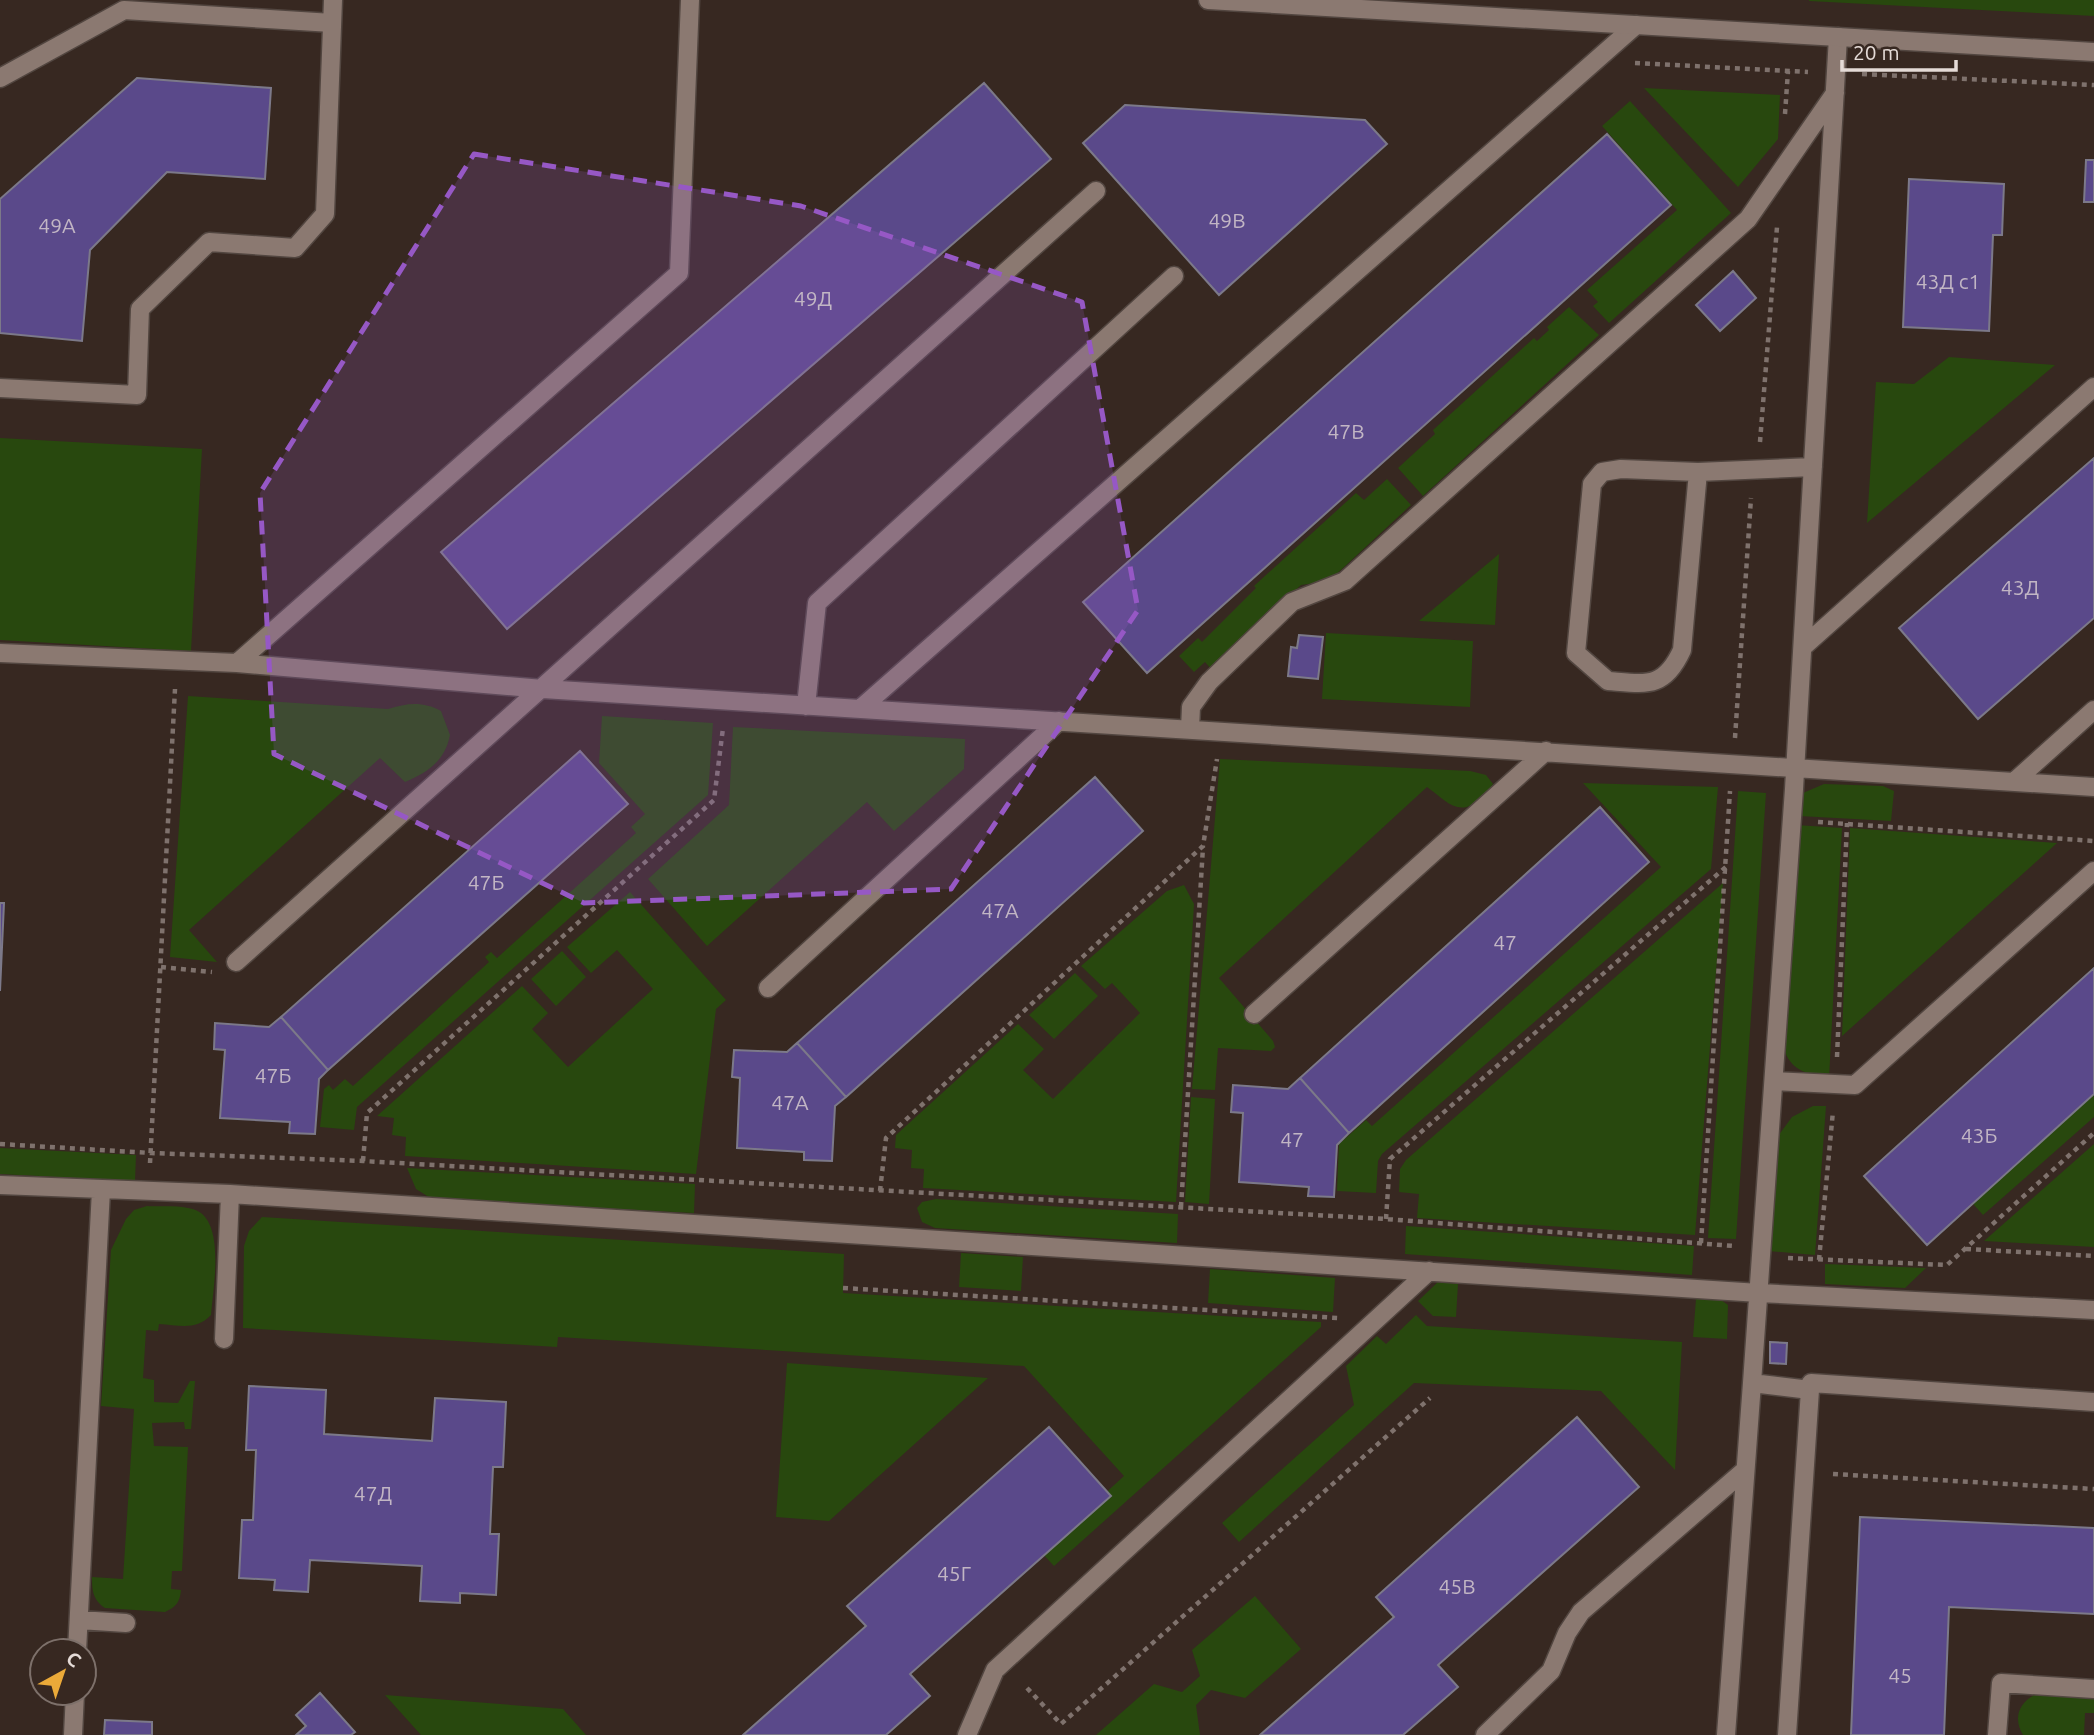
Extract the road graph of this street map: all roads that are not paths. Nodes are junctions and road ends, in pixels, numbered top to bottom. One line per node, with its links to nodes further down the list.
1 (333, 0): 4 (street)
2 (690, 0): 18 (street)
3 (1208, 0): 5 (street)
4 (332, 23): 8 (street); 13 (street)
5 (1636, 25): 6 (street); 21 (street)
6 (1838, 37): 7 (street); 9 (street)
7 (2094, 52)
8 (0, 78)
9 (1835, 93): 14 (street); 24 (street)
10 (1096, 191): 19 (street)
11 (1174, 276): 20 (street)
12 (2094, 387): 16 (street)
13 (0, 388)
14 (1813, 467): 15 (street); 16 (street)
15 (1698, 472): 15 (street)
16 (1803, 648): 26 (street)
17 (0, 653): 18 (street)
18 (237, 663): 19 (street)
19 (543, 689): 20 (street); 30 (street)
20 (806, 706): 21 (street)
21 (860, 709): 23 (street)
22 (2094, 710): 27 (street)
23 (1059, 721): 24 (street); 31 (street)
24 (1190, 729): 25 (street)
25 (1546, 751): 26 (street); 32 (street)
26 (1796, 767): 27 (street); 33 (street)
27 (2015, 781): 28 (street)
28 (2094, 787)
29 (2094, 871): 33 (street)
30 (236, 962)
31 (768, 988)
32 (1254, 1014)
33 (1774, 1081): 38 (street)
34 (0, 1185): 35 (street)
35 (101, 1190): 36 (street); 45 (street)
36 (230, 1194): 37 (street); 40 (street)
37 (1429, 1271): 38 (street); 51 (street)
38 (1759, 1293): 39 (street); 41 (street)
39 (2094, 1310)
40 (224, 1339)
41 (1752, 1384): 42 (street); 44 (street)
42 (1810, 1390): 43 (street); 54 (street)
43 (2094, 1402)
44 (1745, 1470): 52 (street); 53 (street)
45 (79, 1620): 46 (street); 47 (street)
46 (126, 1623)
47 (78, 1637)
48 (2094, 1689): 55 (street)
49 (74, 1707): 50 (street)
50 (73, 1735)
51 (967, 1735)
52 (1485, 1735)
53 (1726, 1735)
54 (1787, 1735)
55 (1997, 1735)

